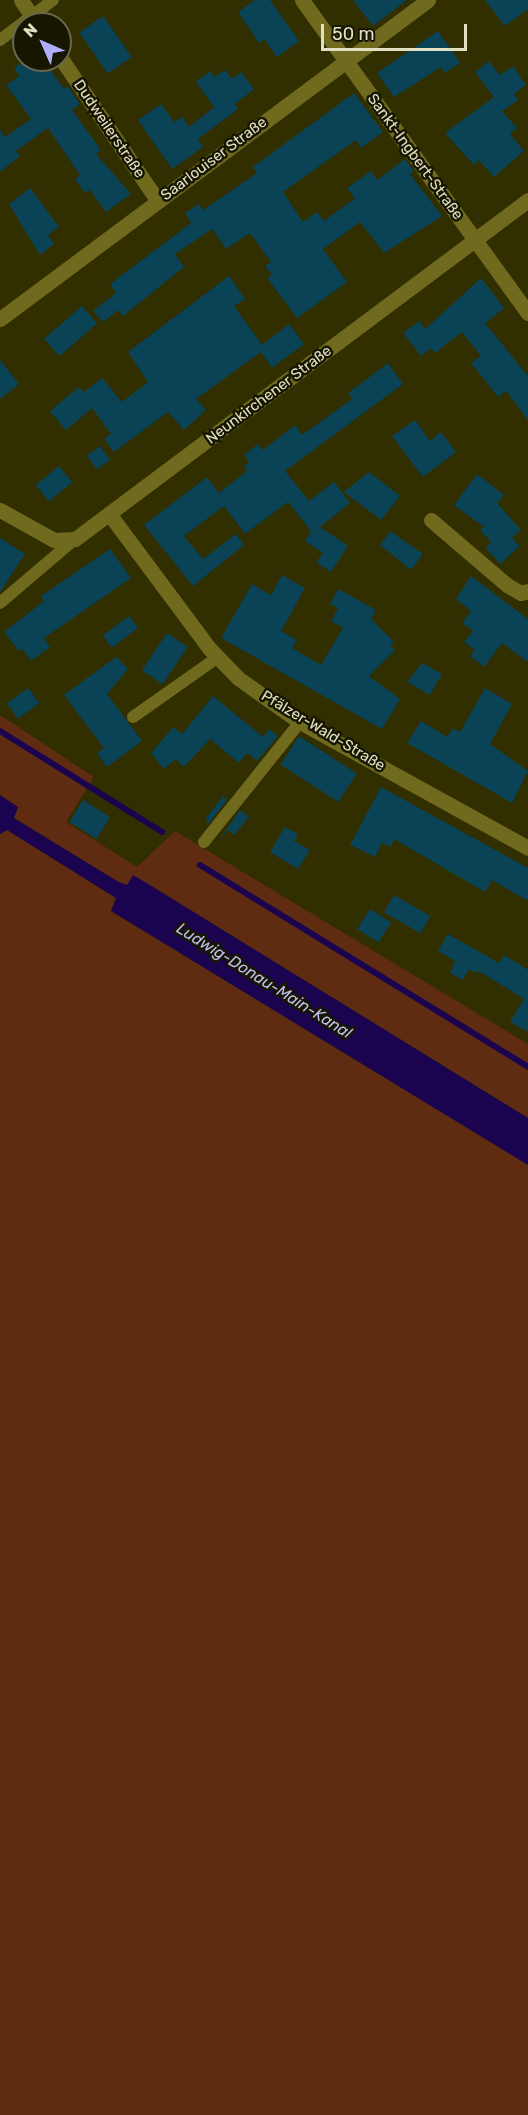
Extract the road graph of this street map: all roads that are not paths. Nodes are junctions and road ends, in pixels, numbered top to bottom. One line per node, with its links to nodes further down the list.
1 (53, 0): 4 (lane)
2 (302, 0): 5 (street, Sankt-Ingbert-Straße)
3 (428, 0): 5 (street, Saarlouiser Straße)
4 (42, 12)
5 (346, 60): 8 (street, Saarlouiser Straße); 9 (street, Sankt-Ingbert-Straße)
6 (70, 72): 8 (street, Dudweilerstraße)
7 (528, 200): 9 (street, Neunkirchener Straße)
8 (158, 201): 11 (street, Saarlouiser Straße)
9 (475, 240): 10 (street, Sankt-Ingbert-Straße); 13 (street, Neunkirchener Straße)
10 (528, 313)
11 (0, 319)
12 (0, 510): 15 (street)
13 (110, 514): 15 (street, Neunkirchener Straße); 18 (street, Pfälzer-Wald-Straße)
14 (431, 520): 16 (street)
15 (75, 539): 17 (lane)
16 (528, 591)
17 (0, 603)
18 (218, 657): 19 (lane); 20 (street, Pfälzer-Wald-Straße)
19 (133, 717)
20 (300, 722): 21 (lane); 22 (street, Pfälzer-Wald-Straße)
21 (204, 843)
22 (528, 848)

